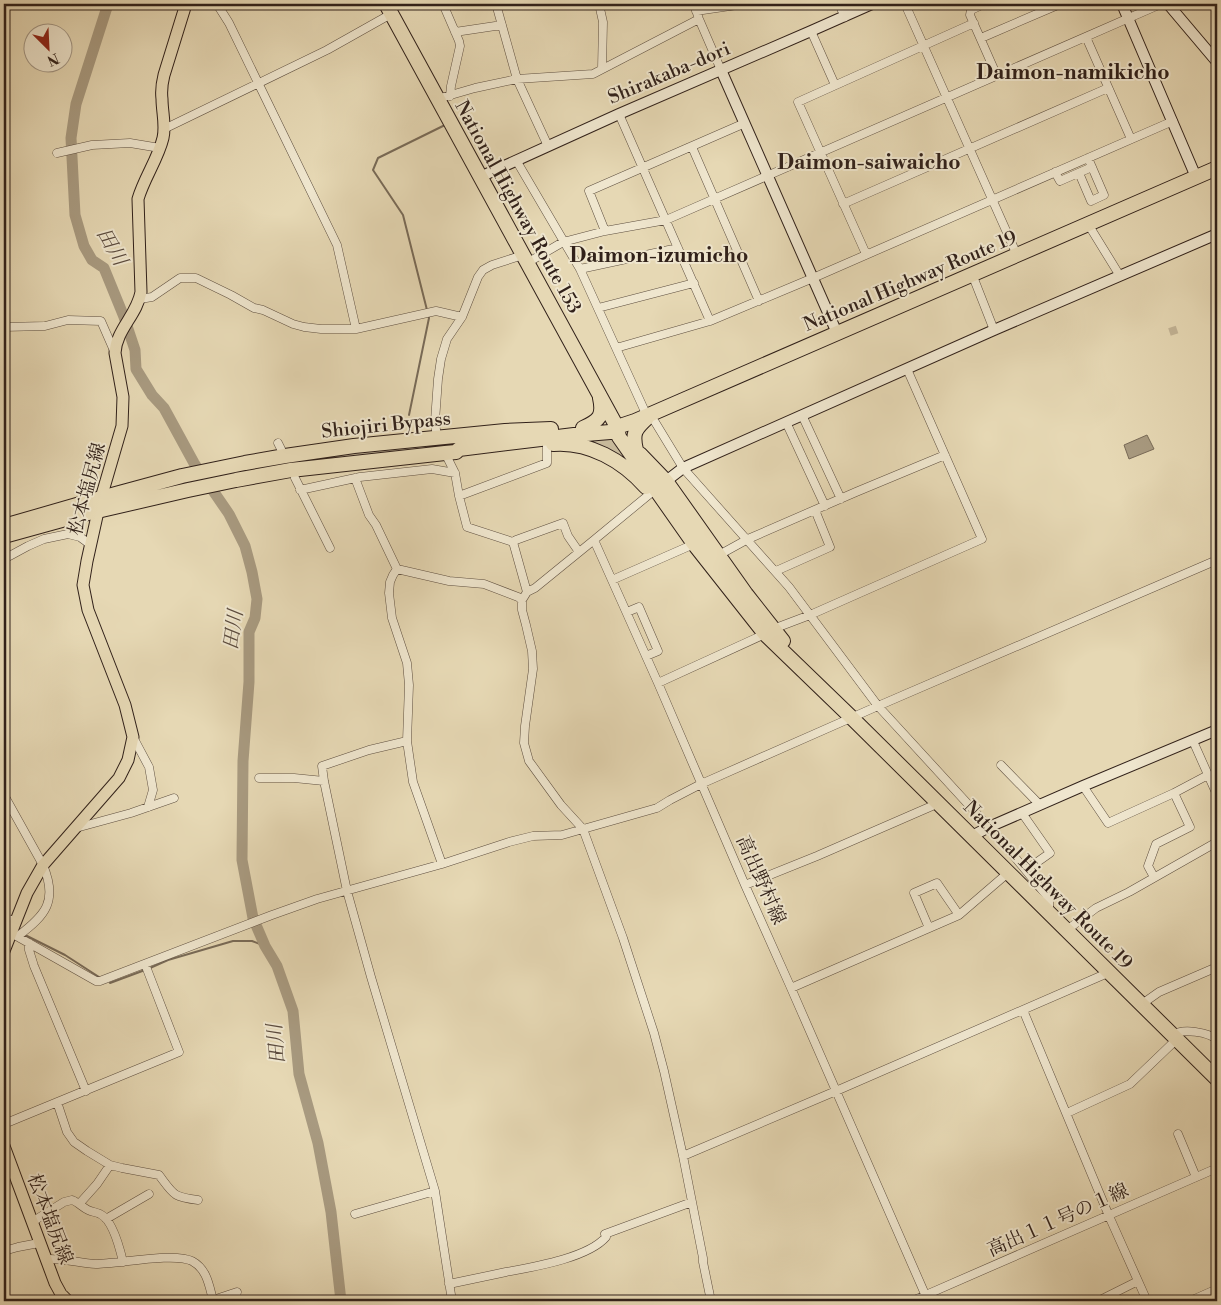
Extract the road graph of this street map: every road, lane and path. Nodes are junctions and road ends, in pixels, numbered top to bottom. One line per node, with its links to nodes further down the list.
1 (186, 4): 40 (main road, 松本塩尻線)
2 (217, 4): 32 (street)
3 (443, 4): 22 (street)
4 (496, 4): 21 (street)
5 (599, 4): 28 (street)
6 (740, 4): 7 (street); 17 (street)
7 (744, 4)
8 (839, 4): 18 (street)
9 (872, 4): 18 (street, Shirakaba-dori)
10 (905, 4): 26 (street)
11 (984, 4): 20 (street)
12 (1060, 4): 25 (street)
13 (1122, 4): 19 (street)
14 (1161, 4): 19 (street)
15 (1168, 4): 27 (street)
16 (388, 9): 32 (street); 35 (highway, National Highway Route 153)
17 (696, 11): 28 (street); 29 (street)
18 (845, 16): 23 (street, Shirakaba-dori)
19 (1128, 18): 24 (street); 38 (street)
20 (974, 23): 25 (street); 26 (street)
21 (502, 25): 22 (street); 31 (street)
22 (455, 32): 35 (street)
23 (811, 32): 29 (street, Shirakaba-dori); 33 (street)
24 (1086, 37): 30 (street); 34 (street)
25 (981, 38): 30 (street)
26 (924, 46): 33 (street); 36 (street)
27 (1217, 62)
28 (602, 69): 31 (street)
29 (721, 70): 37 (street, Shirakaba-dori); 39 (street)
30 (997, 76): 36 (street)
31 (517, 79): 35 (street); 42 (street)
32 (259, 84): 40 (street); 81 (street)
33 (834, 85): 47 (street)
34 (1108, 88): 41 (street); 45 (street)
35 (444, 97): 56 (highway, National Highway Route 153)
36 (947, 98): 45 (street); 47 (street)
37 (619, 114): 42 (street, Shirakaba-dori); 51 (street)
38 (1173, 121): 41 (street); 57 (street)
39 (745, 123): 43 (street); 55 (street)
40 (164, 129): 44 (main road, 松本塩尻線)
41 (1131, 139): 48 (street)
42 (548, 146): 49 (street, Shirakaba-dori)
43 (692, 147): 51 (street); 58 (street)
44 (160, 148): 46 (street); 75 (main road, 松本塩尻線)
45 (970, 149): 59 (street); 60 (street)
46 (59, 152)
47 (820, 153): 55 (street); 60 (street)
48 (1088, 158): 50 (street); 53 (street)
49 (516, 160): 56 (street, Shirakaba-dori); 65 (street)
50 (1092, 167): 54 (street); 54 (street)
51 (643, 168): 61 (street); 63 (street)
52 (1217, 168): 57 (highway, National Highway Route 19)
53 (1056, 172): 54 (street); 59 (street)
54 (1078, 172)
55 (767, 176): 58 (street); 73 (street)
56 (480, 177): 69 (highway, National Highway Route 153)
57 (1196, 177): 62 (highway, National Highway Route 19)
58 (714, 198): 61 (street); 76 (street)
59 (992, 199): 67 (street); 68 (street)
60 (844, 204): 67 (street)
61 (666, 220): 63 (street); 66 (street)
62 (1088, 224): 68 (highway, National Highway Route 19); 72 (street)
63 (605, 231): 65 (street)
64 (1217, 234): 72 (street)
65 (564, 242): 69 (street); 70 (street)
66 (678, 248): 70 (street); 74 (street)
67 (866, 254): 73 (street)
68 (1017, 255): 71 (highway, National Highway Route 19)
69 (525, 259): 78 (street); 87 (highway, National Highway Route 153)
70 (580, 269): 77 (street)
71 (972, 274): 82 (street); 83 (highway, National Highway Route 19)
72 (1120, 276): 82 (street)
73 (813, 278): 76 (street); 83 (street)
74 (694, 283): 77 (street); 79 (street)
75 (140, 299): 81 (street); 85 (main road, 松本塩尻線)
76 (759, 301): 79 (street)
77 (598, 308): 84 (street)
78 (462, 317): 81 (street); 93 (street)
79 (710, 321): 84 (street)
80 (4, 327): 85 (street)
81 (356, 329)
82 (994, 330): 86 (street)
83 (837, 333): 89 (highway, National Highway Route 19)
84 (616, 348): 89 (street)
85 (115, 353): 106 (main road, 松本塩尻線)
86 (907, 369): 88 (street); 97 (street)
87 (599, 395): 91 (highway, National Highway Route 153); 92 (highway)
88 (802, 416): 90 (street); 105 (street)
89 (651, 417): 91 (highway, National Highway Route 19); 95 (highway); 98 (street)
90 (786, 422): 98 (street); 107 (street)
91 (617, 427): 92 (highway, Shiojiri Bypass); 95 (highway, National Highway Route 19); 96 (highway, Shiojiri Bypass); 102 (highway, National Highway Route 19)
92 (583, 428): 93 (highway, Shiojiri Bypass)
93 (437, 439): 106 (highway, Shiojiri Bypass)
94 (546, 444): 96 (highway); 102 (highway); 104 (street)
95 (636, 450): 102 (highway, National Highway Route 19)
96 (450, 452): 99 (street); 106 (highway, Shiojiri Bypass)
97 (945, 455): 105 (street); 127 (street)
98 (683, 468): 102 (street); 111 (street)
99 (456, 473): 101 (street); 104 (street)
100 (295, 478): 103 (street)
101 (355, 478): 103 (street); 121 (street)
102 (658, 488): 112 (street); 113 (highway, National Highway Route 19); 113 (highway)
103 (300, 490): 116 (street)
104 (459, 496): 114 (street)
105 (841, 499): 107 (street)
106 (100, 504): 109 (highway, Shiojiri Bypass); 110 (highway, Shiojiri Bypass); 115 (main road, 松本塩尻線)
107 (825, 506): 108 (street)
108 (815, 510): 111 (street); 122 (street)
109 (4, 526)
110 (4, 536)
111 (748, 539): 118 (street); 122 (street)
112 (594, 540): 117 (street); 123 (street, 高出野村線)
113 (700, 540): 118 (highway, National Highway Route 19); 123 (street)
114 (513, 542): 117 (street); 124 (street)
115 (91, 544): 119 (street); 134 (main road, 松本塩尻線)
116 (330, 548)
117 (579, 552): 124 (street)
118 (713, 558): 128 (highway, National Highway Route 19)
119 (4, 559)
120 (1217, 560): 131 (street)
121 (397, 569): 125 (street); 136 (street)
122 (776, 572): 127 (street)
123 (612, 580): 126 (street, 高出野村線)
124 (527, 592): 125 (street)
125 (522, 600): 153 (street)
126 (626, 612): 129 (street, 高出野村線); 129 (street)
127 (810, 614): 128 (street); 131 (street)
128 (769, 632): 130 (street); 132 (highway, National Highway Route 19)
129 (646, 656): 130 (street, 高出野村線)
130 (658, 683): 141 (street, 高出野村線)
131 (878, 706): 132 (street); 152 (street)
132 (852, 718): 141 (street); 147 (highway, National Highway Route 19)
133 (1217, 730): 135 (street)
134 (133, 737): 149 (street); 151 (main road, 松本塩尻線)
135 (1193, 740): 138 (street); 142 (street)
136 (407, 741): 140 (street); 156 (street)
137 (1001, 765): 148 (street)
138 (1208, 775): 143 (street); 145 (street)
139 (259, 778): 140 (street)
140 (324, 781): 162 (street)
141 (701, 784): 153 (street); 161 (street, 高出野村線)
142 (1083, 786): 143 (street); 148 (street)
143 (1174, 793): 160 (street)
144 (4, 795): 157 (street)
145 (1217, 796)
146 (174, 798): 149 (street)
147 (937, 801): 154 (highway, National Highway Route 19); 161 (street)
148 (1040, 805): 150 (street)
149 (148, 807): 151 (street)
150 (1022, 813): 152 (street); 158 (street)
151 (76, 828): 157 (main road, 松本塩尻線)
152 (990, 828): 154 (street); 158 (street)
153 (583, 829): 156 (street); 187 (street)
154 (972, 836): 159 (highway, National Highway Route 19)
155 (1216, 845): 160 (street)
156 (442, 864): 162 (street)
157 (44, 865): 167 (main road, 松本塩尻線); 167 (street)
158 (1026, 870): 163 (street)
159 (1009, 872): 163 (highway, National Highway Route 19); 164 (street)
160 (1154, 877): 168 (street)
161 (745, 885): 174 (street, 高出野村線)
162 (347, 891): 171 (street); 191 (street)
163 (1047, 910): 168 (highway, National Highway Route 19)
164 (959, 915): 166 (street); 166 (street)
165 (4, 916): 167 (street)
166 (930, 928): 174 (street)
167 (15, 930): 169 (street); 170 (main road, 松本塩尻線)
168 (1067, 930): 173 (highway, National Highway Route 19)
169 (29, 943): 171 (street); 180 (street)
170 (4, 951)
171 (146, 967): 180 (street)
172 (1217, 967): 175 (street)
173 (1110, 972): 175 (highway, National Highway Route 19); 176 (street)
174 (791, 988): 181 (street, 高出野村線)
175 (1142, 1004): 177 (highway, National Highway Route 19)
176 (1022, 1010): 181 (street); 183 (street)
177 (1175, 1037): 178 (street); 179 (highway, National Highway Route 19); 183 (street)
178 (1217, 1040)
179 (1217, 1079)
180 (86, 1091): 182 (street)
181 (836, 1091): 187 (street); 208 (street, 高出野村線)
182 (57, 1102): 184 (street); 188 (street)
183 (1066, 1113): 197 (street)
184 (4, 1124)
185 (1178, 1134): 190 (street)
186 (4, 1146): 199 (main road, 松本塩尻線)
187 (683, 1156): 194 (street)
188 (110, 1164): 193 (street); 195 (street)
189 (1217, 1168): 190 (street, 高出１１号の１線)
190 (1196, 1177): 197 (street, 高出１１号の１線)
191 (435, 1192): 196 (street); 205 (street)
192 (149, 1194): 198 (street)
193 (198, 1200)
194 (692, 1202): 205 (street); 212 (street)
195 (80, 1203): 198 (street); 199 (street)
196 (355, 1214)
197 (1109, 1216): 204 (street); 208 (street, 高出１１号の１線)
198 (106, 1219): 203 (street)
199 (32, 1222): 200 (main road, 松本塩尻線)
200 (40, 1243): 201 (street); 202 (main road, 松本塩尻線)
201 (4, 1251)
202 (46, 1259): 203 (street); 209 (main road, 松本塩尻線)
203 (123, 1262): 210 (street)
204 (1138, 1282): 214 (street); 215 (street)
205 (449, 1284): 211 (street)
206 (1217, 1289): 216 (street)
207 (237, 1292): 210 (street)
208 (927, 1298): 213 (street, 高出１１号の１線)
209 (66, 1301)
210 (212, 1301)
211 (452, 1301)
212 (711, 1301)
213 (912, 1301)
214 (1098, 1301)
215 (1147, 1301)
216 (1190, 1301)

